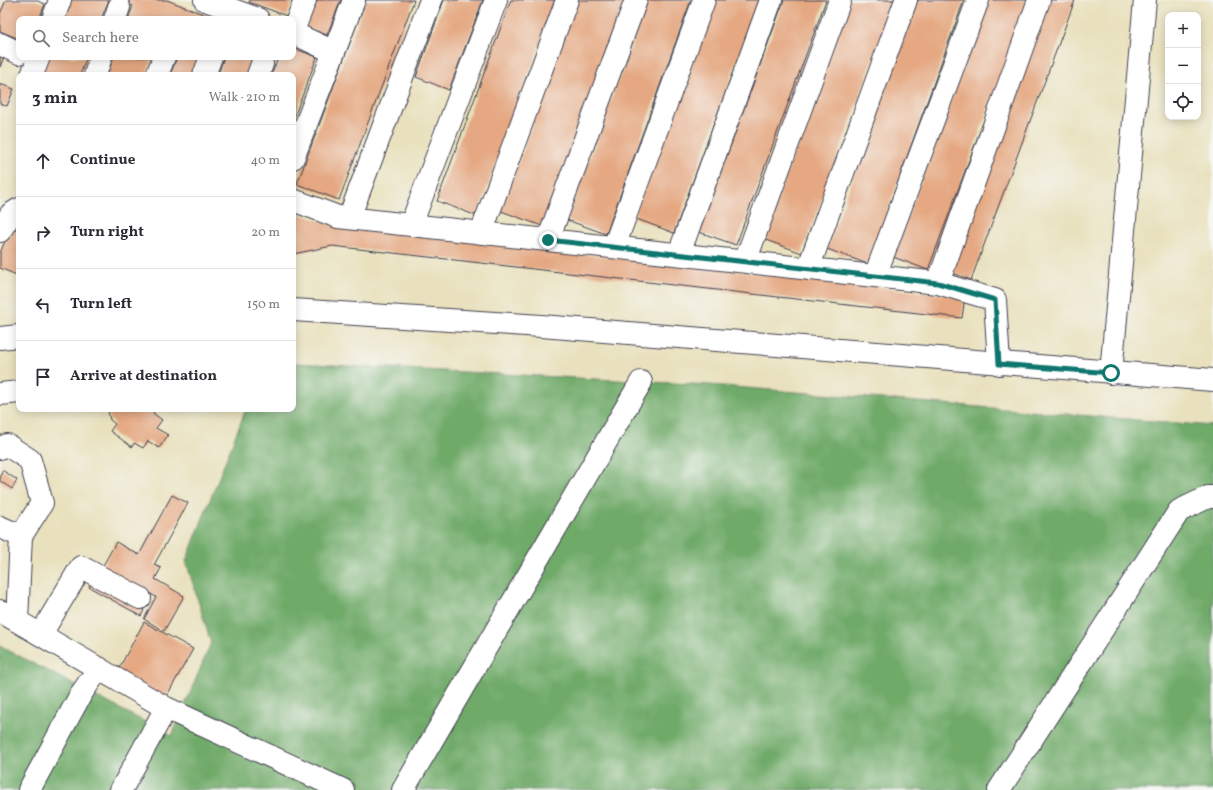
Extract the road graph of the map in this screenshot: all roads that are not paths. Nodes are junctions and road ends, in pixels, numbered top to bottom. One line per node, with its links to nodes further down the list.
1 (205, 0): 15 (main road)
2 (305, 0): 17 (main road)
3 (354, 0): 20 (main road)
4 (431, 0): 31 (main road)
5 (496, 0): 32 (main road)
6 (567, 0): 34 (main road)
7 (636, 0): 35 (main road)
8 (704, 0): 36 (main road)
9 (771, 0): 37 (main road)
10 (840, 0): 38 (main road)
11 (906, 0): 39 (main road)
12 (978, 0): 40 (main road)
13 (1039, 0): 41 (main road)
14 (1145, 0): 46 (main road)
15 (237, 5): 16 (main road)
16 (254, 16)
17 (296, 24)
18 (296, 33): 20 (main road)
19 (0, 44): 21 (main road)
20 (334, 52): 28 (main road)
21 (16, 53)
22 (100, 60): 25 (main road)
23 (163, 60): 26 (main road)
24 (210, 60): 27 (main road)
25 (96, 72)
26 (158, 72)
27 (205, 72)
28 (296, 150)
29 (296, 201): 31 (main road)
30 (16, 211): 33 (main road)
31 (349, 218): 32 (main road)
32 (411, 225): 34 (main road)
33 (0, 231)
34 (481, 233): 35 (main road)
35 (548, 240): 36 (main road)
36 (614, 247): 37 (main road)
37 (679, 254): 38 (main road)
38 (745, 262): 39 (main road)
39 (808, 268): 40 (main road)
40 (875, 276): 41 (main road)
41 (938, 283): 45 (main road)
42 (296, 310): 45 (main road)
43 (16, 336): 44 (main road)
44 (0, 338)
45 (999, 364): 46 (main road)
46 (1111, 373): 47 (main road)
47 (1213, 380)
48 (641, 382): 63 (main road)
49 (16, 392): 50 (main road)
50 (0, 394)
51 (0, 448): 54 (main road)
52 (1213, 497): 64 (main road)
53 (0, 528): 54 (main road)
54 (21, 536): 56 (main road)
55 (140, 598): 57 (main road)
56 (8, 615): 57 (main road)
57 (41, 634): 58 (main road)
58 (99, 668): 59 (main road); 60 (main road)
59 (166, 708): 61 (main road); 62 (main road)
60 (29, 790)
61 (121, 790)
62 (343, 790)
63 (403, 790)
64 (999, 790)

